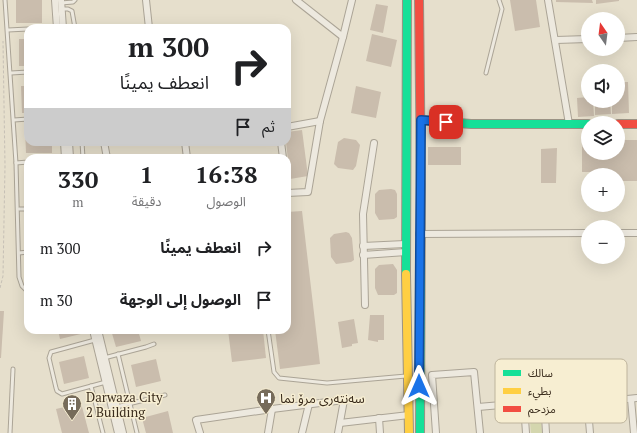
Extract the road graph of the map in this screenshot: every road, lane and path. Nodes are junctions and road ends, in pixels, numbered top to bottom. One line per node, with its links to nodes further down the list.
1 (5, 0): 16 (lane)
2 (75, 0): 10 (lane)
3 (146, 0): 14 (street)
4 (296, 0): 17 (street)
5 (352, 0): 17 (street)
6 (407, 0): 46 (main road)
7 (419, 0): 28 (main road)
8 (499, 0): 25 (lane)
9 (548, 0): 22 (street)
10 (60, 3): 11 (street); 12 (street); 13 (lane)
11 (57, 24)
12 (63, 24)
13 (74, 24)
14 (149, 24)
15 (24, 29): 16 (lane)
16 (8, 30): 24 (lane)
17 (344, 37): 29 (street)
18 (637, 37): 19 (street)
19 (625, 38)
20 (3, 39): 50 (path)
21 (581, 39): 22 (street)
22 (556, 40): 30 (street)
23 (24, 72): 24 (lane)
24 (11, 73): 27 (lane)
25 (486, 73)
26 (24, 119): 27 (lane)
27 (14, 120): 37 (lane)
28 (421, 120): 30 (main road); 44 (main road)
29 (320, 121): 34 (street); 38 (street)
30 (569, 124): 31 (main road)
31 (581, 124)
32 (625, 124): 33 (main road)
33 (637, 124)
34 (291, 126)
35 (374, 142): 45 (street)
36 (24, 162): 37 (lane)
37 (16, 163): 39 (lane)
38 (291, 193)
39 (19, 209): 40 (lane); 48 (lane)
40 (24, 209)
41 (581, 233): 44 (street)
42 (625, 233): 43 (street)
43 (637, 233)
44 (419, 234): 64 (main road)
45 (363, 246): 46 (street); 49 (street)
46 (405, 248): 49 (street); 61 (main road)
47 (24, 252): 48 (lane)
48 (19, 253): 51 (lane)
49 (363, 255): 52 (street)
50 (0, 288)
51 (24, 288)
52 (365, 305)
53 (94, 334): 56 (street)
54 (99, 334): 59 (street)
55 (269, 334): 61 (lane)
56 (95, 340): 59 (street); 63 (lane)
57 (154, 344): 58 (lane)
58 (118, 354): 59 (lane); 67 (lane)
59 (102, 358): 62 (street); 72 (street)
60 (13, 369): 81 (lane)
61 (408, 380): 64 (main road); 68 (main road)
62 (106, 382): 63 (lane); 72 (street)
63 (91, 386): 82 (lane)
64 (419, 386): 69 (main road)
65 (165, 395): 67 (lane)
66 (634, 398): 97 (street)
67 (130, 403): 72 (lane); 84 (lane)
68 (408, 403): 69 (main road); 75 (main road)
69 (419, 403): 91 (main road)
70 (308, 404): 74 (street); 77 (street); 87 (street)
71 (495, 406): 73 (street)
72 (114, 407): 83 (street)
73 (478, 407): 92 (street); 93 (street)
74 (272, 409): 85 (street); 86 (street)
75 (409, 415): 76 (street); 90 (main road)
76 (379, 418): 77 (street); 89 (street)
77 (340, 423): 88 (street)
78 (525, 423): 94 (street)
79 (545, 423): 95 (street)
80 (589, 423): 96 (street)
81 (10, 433)
82 (103, 433)
83 (119, 433)
84 (137, 433)
85 (200, 433)
86 (268, 433)
87 (302, 433)
88 (338, 433)
89 (380, 433)
90 (409, 433)
91 (420, 433)
92 (436, 433)
93 (480, 433)
94 (526, 433)
95 (546, 433)
96 (590, 433)
97 (634, 433)

